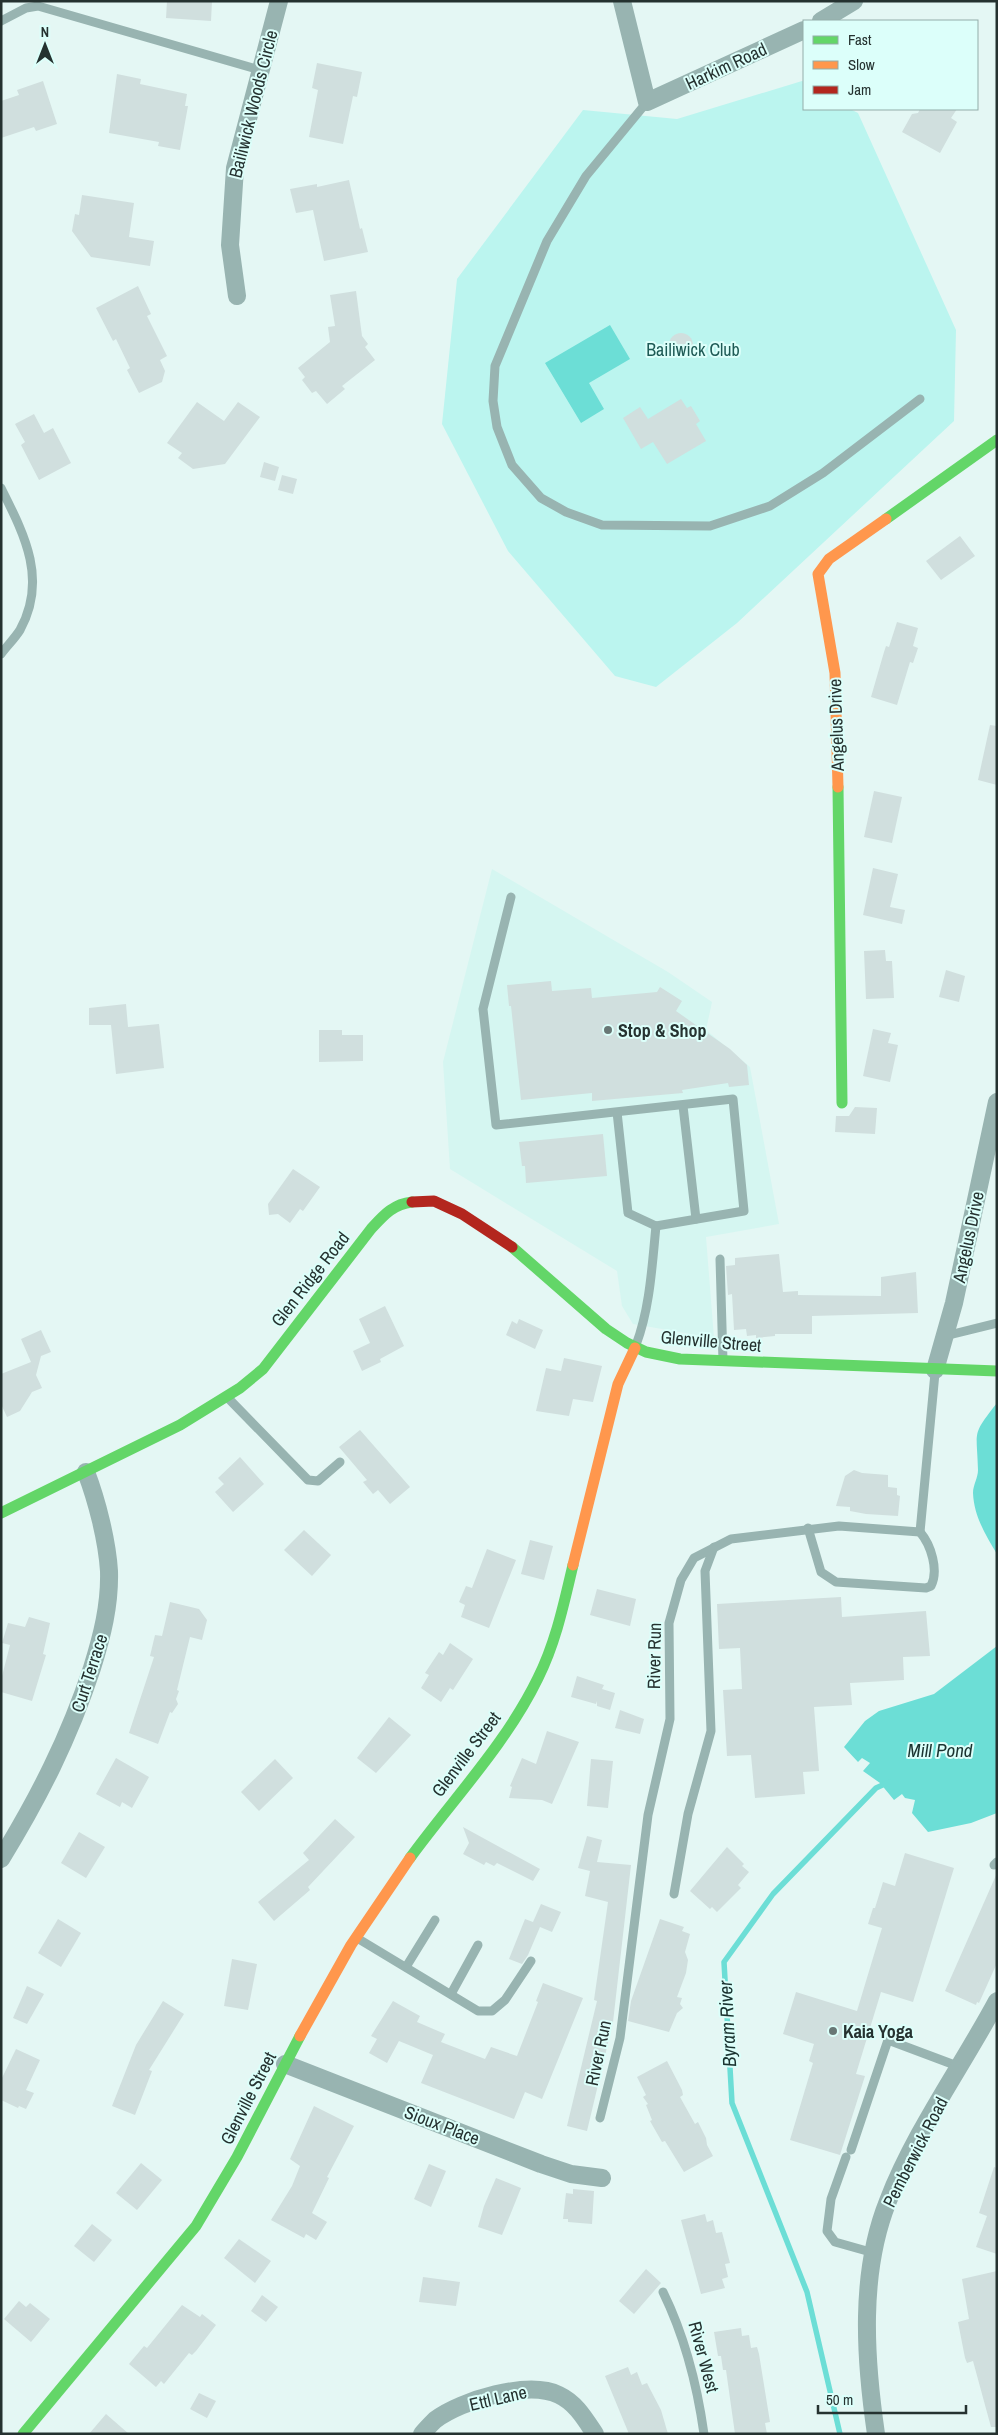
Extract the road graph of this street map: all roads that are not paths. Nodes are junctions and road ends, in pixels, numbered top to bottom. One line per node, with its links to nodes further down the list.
1 (279, 1): 7 (street, Bailiwick Woods Circle)
2 (622, 1): 8 (street)
3 (854, 1): 4 (street)
4 (823, 20)
5 (1, 21): 7 (lane)
6 (803, 30): 8 (street, Harkim Road)
7 (260, 70): 9 (street, Bailiwick Woods Circle)
8 (647, 102): 10 (lane)
9 (237, 296)
10 (920, 399)
11 (997, 440): 16 (main road, Angelus Drive)
12 (1, 488): 13 (lane)
13 (1, 654)
14 (511, 897): 18 (lane)
15 (997, 1102): 23 (street, Angelus Drive)
16 (842, 1103)
17 (683, 1106): 18 (lane); 19 (lane); 19 (lane)
18 (617, 1112): 20 (lane)
19 (696, 1219): 20 (lane)
20 (656, 1226): 24 (lane)
21 (720, 1259): 25 (lane)
22 (997, 1323): 23 (lane)
23 (945, 1336): 26 (street, Angelus Drive)
24 (635, 1348): 25 (main road, Glenville Street); 28 (main road, Glen Ridge Road); 38 (main road, Glenville Street)
25 (723, 1361): 26 (main road, Glenville Street)
26 (935, 1370): 27 (main road, Glenville Street); 33 (lane)
27 (997, 1371)
28 (226, 1397): 29 (lane); 30 (main road, Glen Ridge Road)
29 (340, 1462)
30 (86, 1472): 31 (main road, Glen Ridge Road); 35 (street, Curt Terrace)
31 (1, 1513)
32 (808, 1528): 33 (lane, River Run); 33 (lane); 34 (lane, River Run)
33 (920, 1532)
34 (714, 1547): 36 (lane); 46 (lane, River Run)
35 (1, 1859)
36 (674, 1894)
37 (435, 1920): 41 (lane)
38 (356, 1938): 41 (lane); 44 (main road, Glenville Street)
39 (478, 1945): 42 (lane)
40 (531, 1961): 42 (lane)
41 (406, 1967): 42 (lane)
42 (451, 1994)
43 (997, 2002): 45 (street, Pemberwick Road)
44 (285, 2064): 47 (street, Sioux Place); 50 (main road, Glenville Street)
45 (960, 2067): 48 (street, Pemberwick Road); 48 (lane)
46 (600, 2118)
47 (602, 2178)
48 (874, 2253): 54 (street, Pemberwick Road)
49 (664, 2292): 53 (lane, River West)
50 (23, 2434)
51 (422, 2434): 52 (street, Ettl Lane)
52 (595, 2434)
53 (704, 2434)
54 (876, 2434)

